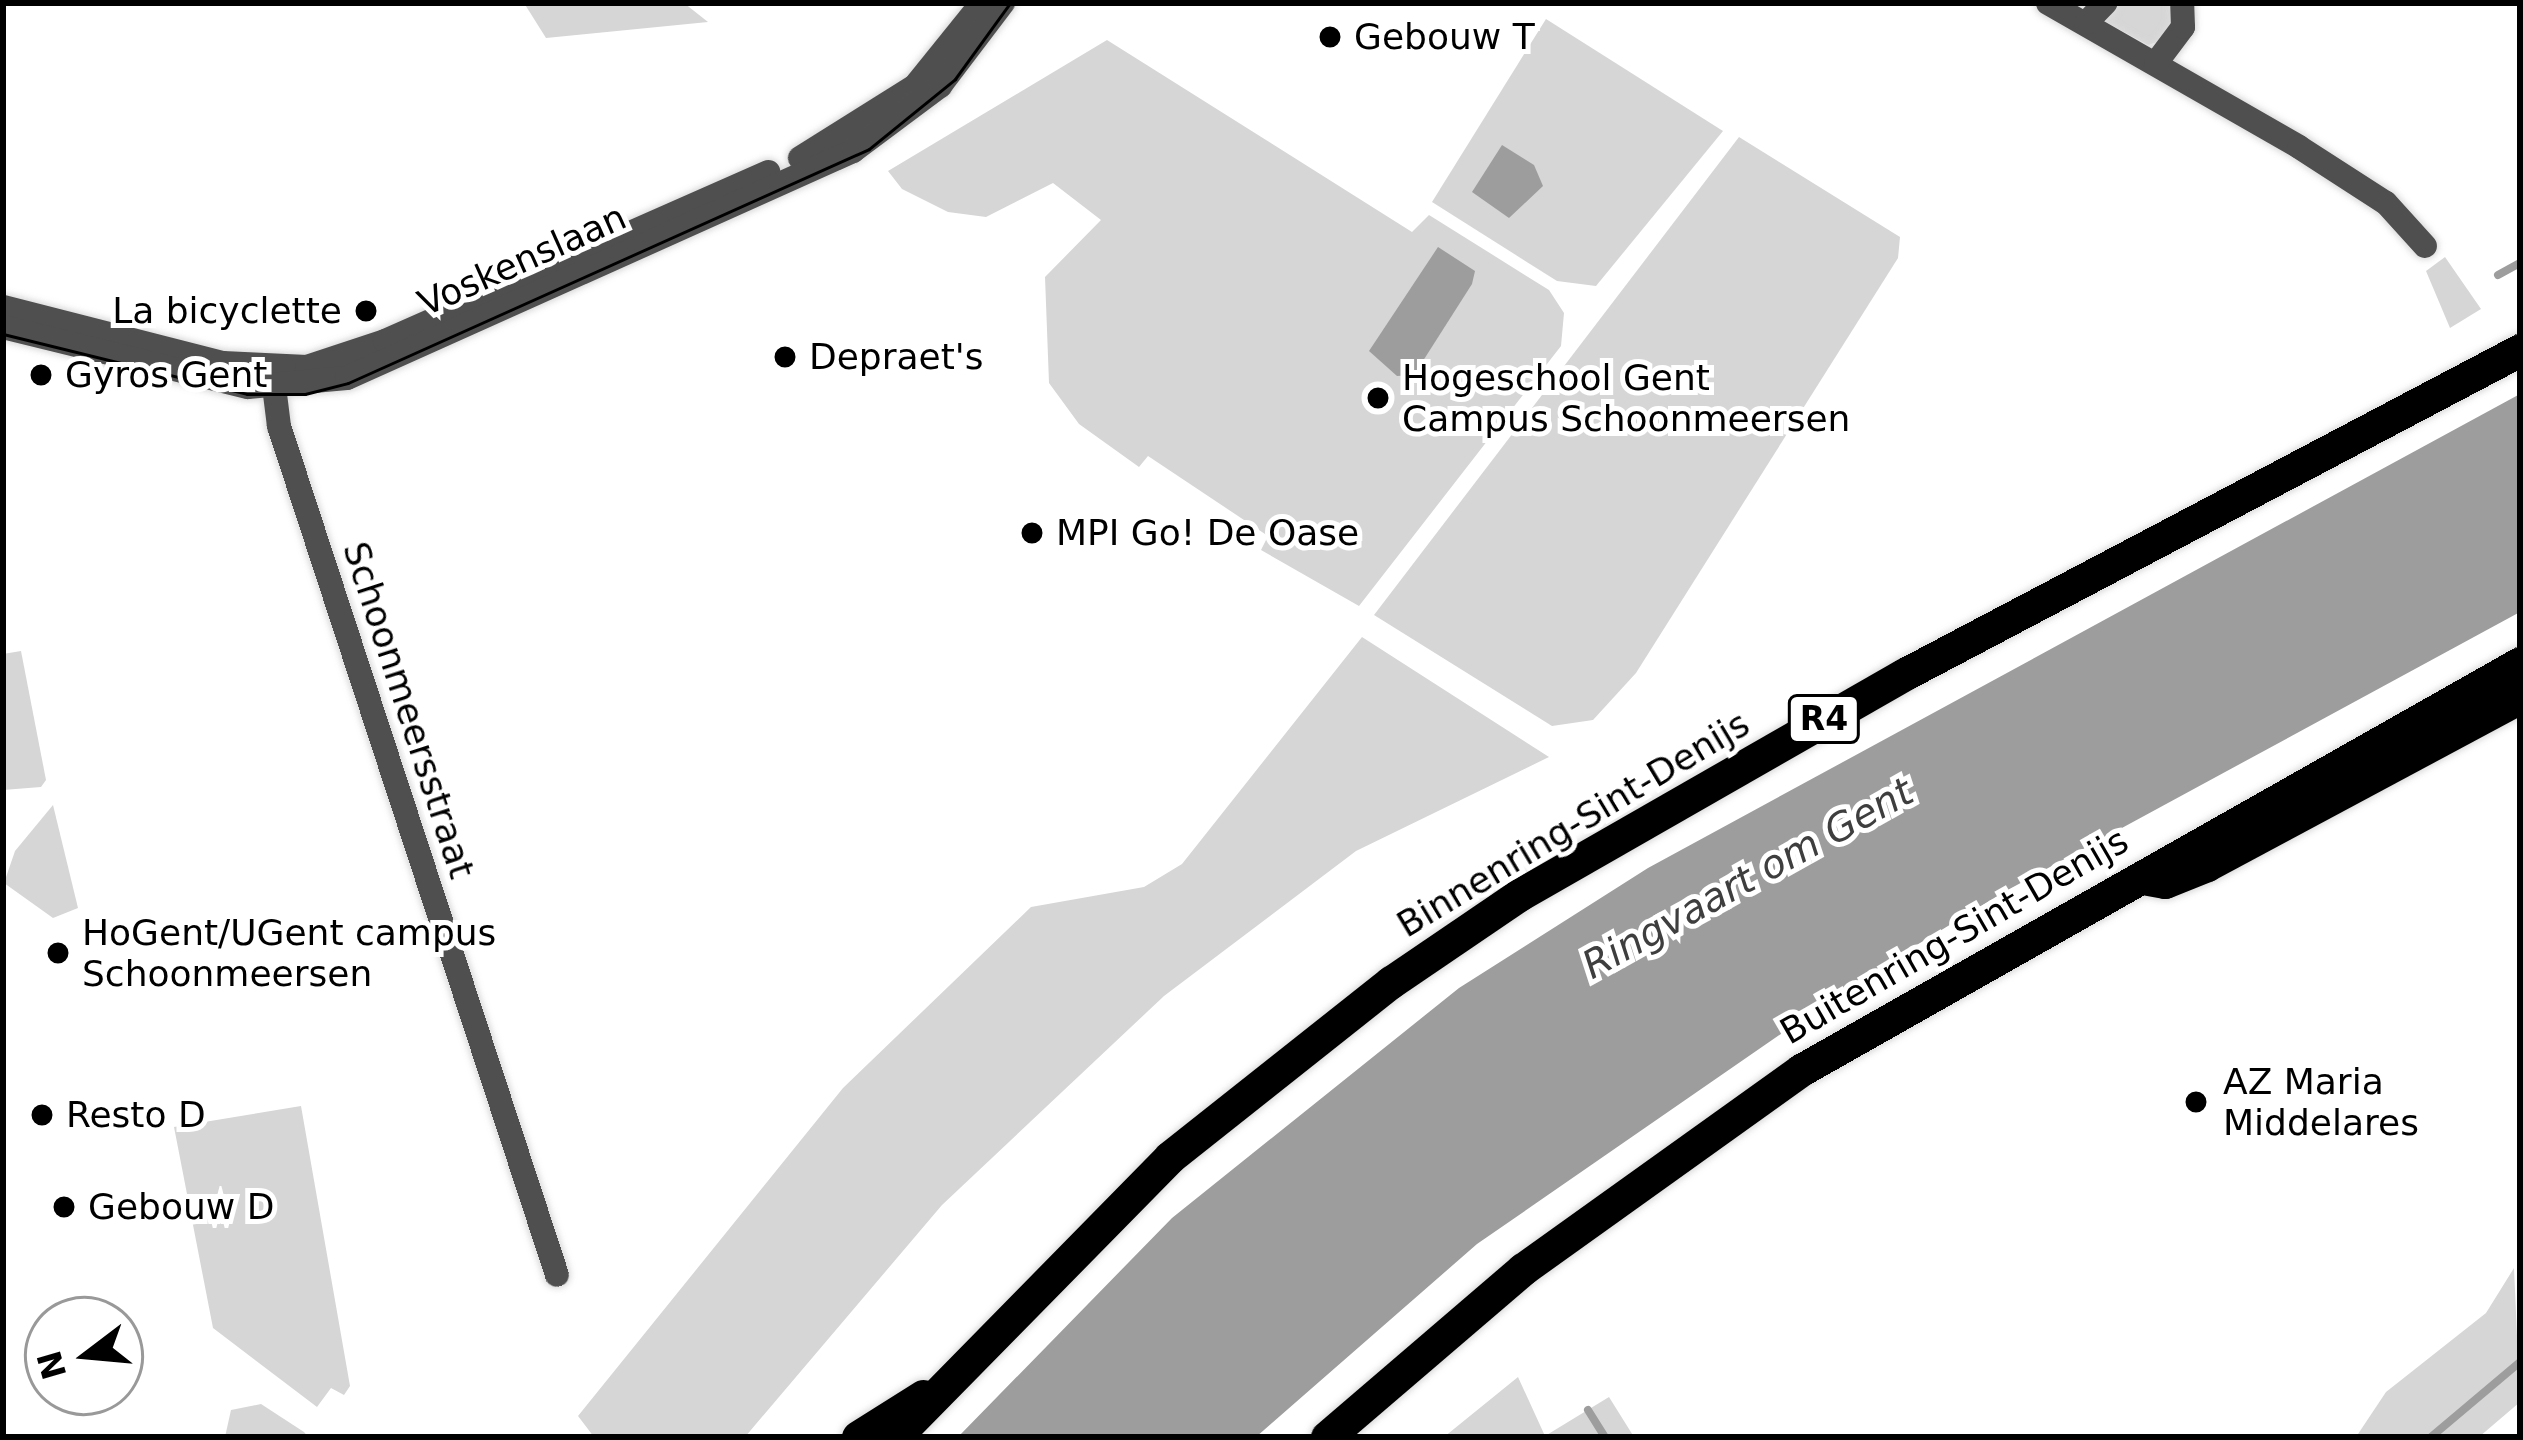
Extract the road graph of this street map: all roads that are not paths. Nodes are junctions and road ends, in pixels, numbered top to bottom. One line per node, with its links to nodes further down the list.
1 (982, 3): 12 (street, Voskenslaan)
2 (1003, 3): 12 (street, Voskenslaan)
3 (2048, 3): 6 (street)
4 (2105, 3): 6 (street)
5 (2182, 3): 7 (street)
6 (2086, 23): 7 (street)
7 (2156, 63): 8 (street)
8 (2425, 246)
9 (3, 307): 12 (street, Voskenslaan)
10 (3, 327): 12 (street, Voskenslaan)
11 (2520, 350): 18 (highway, Binnenring-Sint-Denijs / R4)
12 (273, 380): 16 (street, Schoonmeersstraat)
13 (2520, 663): 15 (highway, Buitenring-Sint-Denijs)
14 (2520, 697): 15 (highway)
15 (2134, 875): 17 (highway, Buitenring-Sint-Denijs)
16 (556, 1275)
17 (1457, 1322): 21 (highway, Buitenring-Sint-Denijs); 22 (highway)
18 (936, 1389): 19 (highway); 20 (highway, Binnenring-Sint-Denijs / R4)
19 (858, 1437)
20 (895, 1437)
21 (1327, 1437)
22 (1358, 1437)

